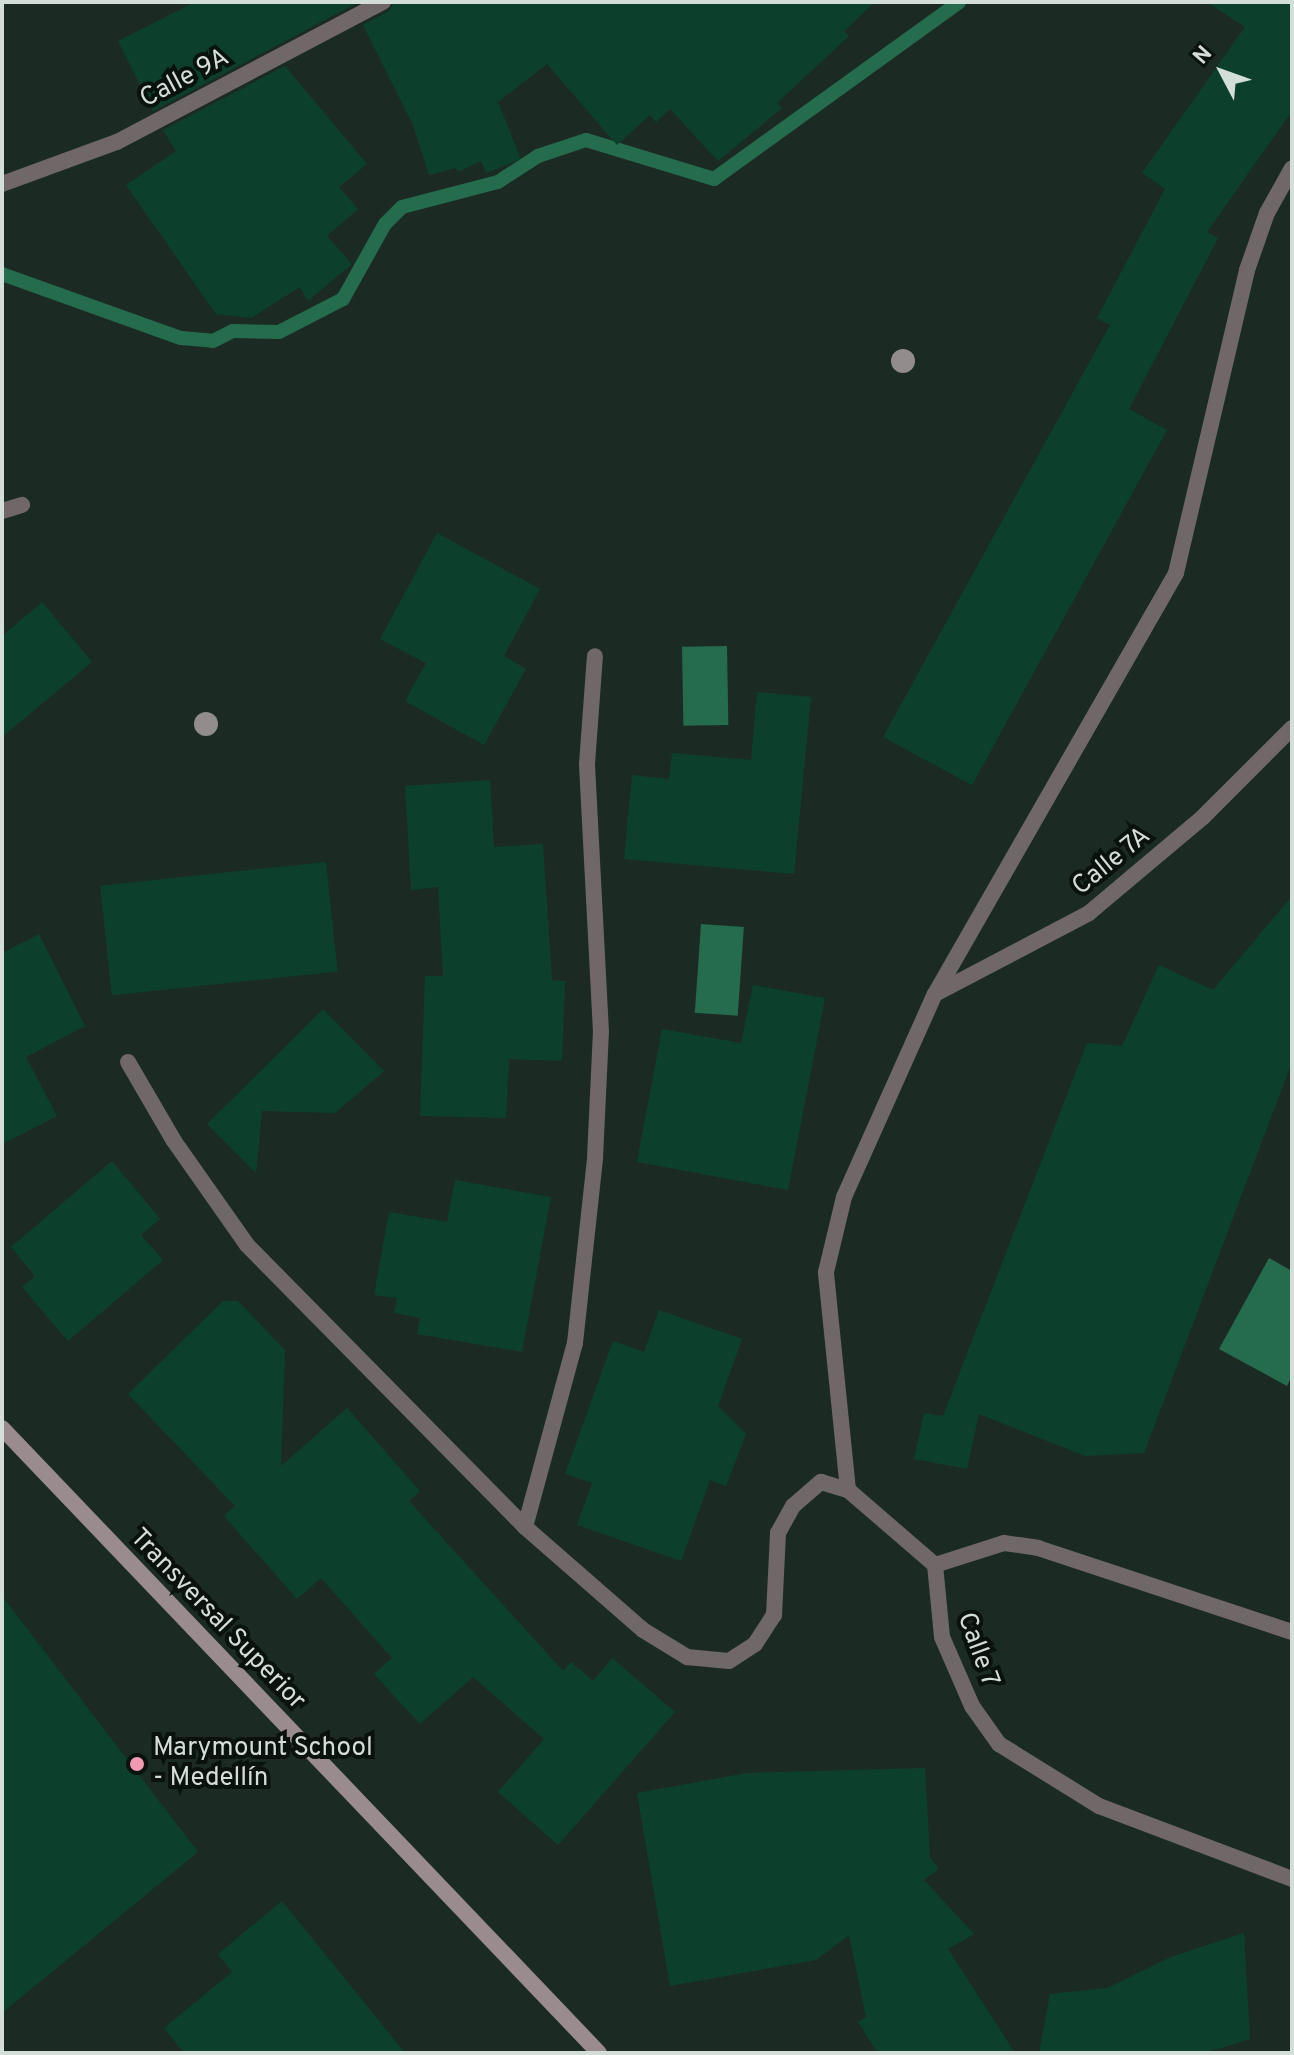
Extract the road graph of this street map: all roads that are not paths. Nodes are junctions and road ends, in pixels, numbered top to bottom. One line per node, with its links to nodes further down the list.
1 (383, 2): 3 (street, Calle 9A)
2 (1292, 168): 8 (street)
3 (2, 184)
4 (22, 505): 5 (street)
5 (2, 511)
6 (595, 656): 12 (street)
7 (1292, 728): 8 (street, Calle 7A)
8 (935, 994): 11 (street)
9 (128, 1062): 12 (street)
10 (2, 1428): 16 (main road, Transversal Superior)
11 (848, 1490): 12 (street); 13 (street)
12 (525, 1527)
13 (935, 1565): 14 (street); 15 (street, Calle 7)
14 (1292, 1632)
15 (1292, 1879)
16 (599, 2053)

